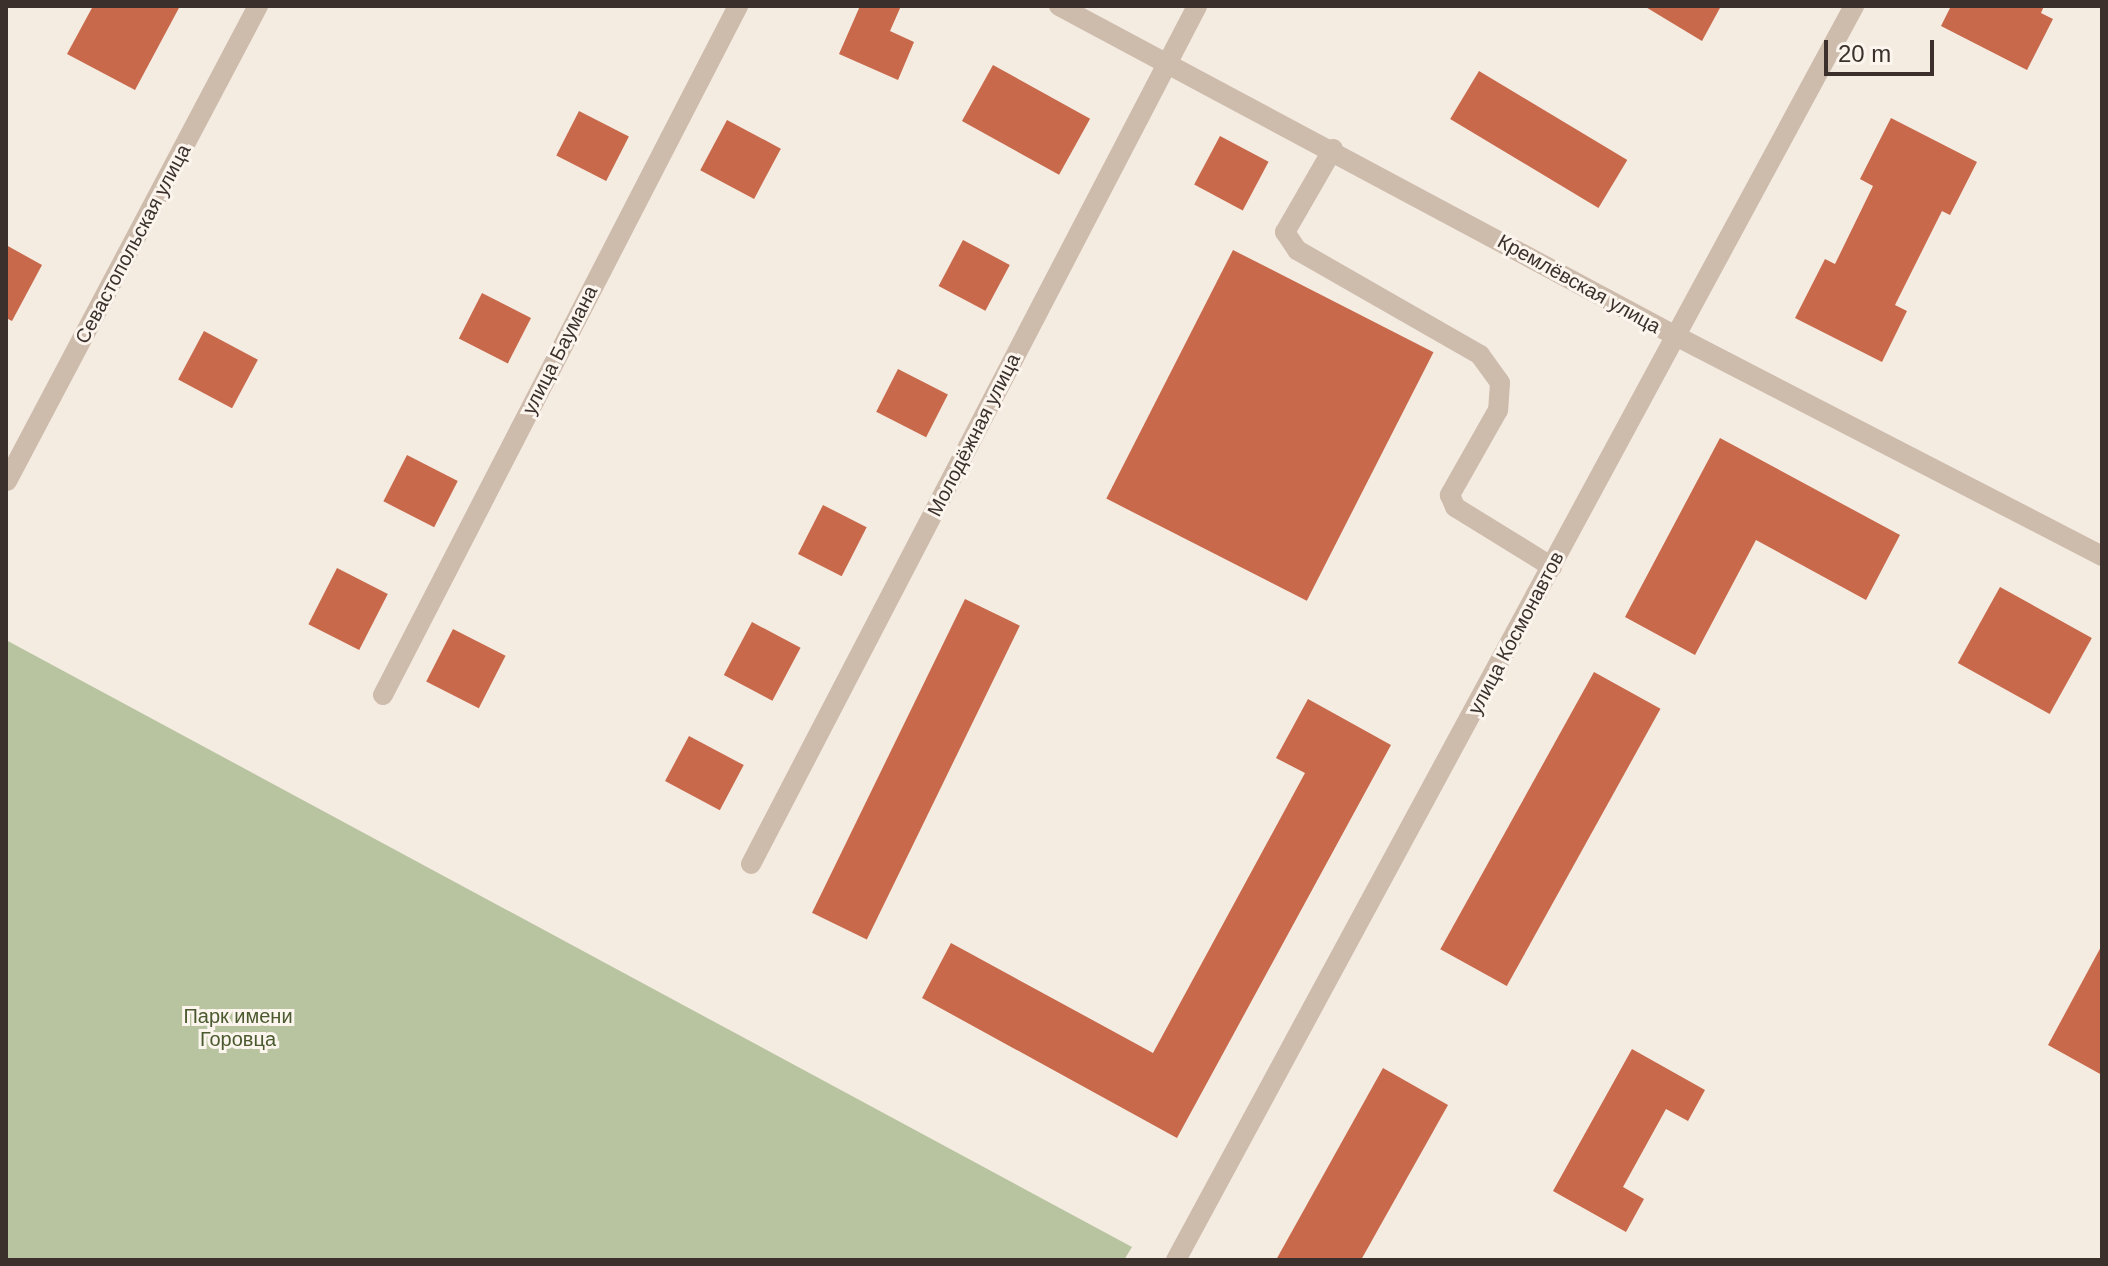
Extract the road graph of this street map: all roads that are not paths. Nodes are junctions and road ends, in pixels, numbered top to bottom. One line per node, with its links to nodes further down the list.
1 (258, 6): 9 (street, Севастопольская улица)
2 (738, 6): 12 (street, улица Баумана)
3 (1059, 6): 6 (street, Кремлёвская улица)
4 (1197, 6): 6 (street, Молодёжная улица)
5 (1854, 6): 8 (street, улица Космонавтов)
6 (1166, 66): 7 (street, Кремлёвская улица); 13 (street, Молодёжная улица)
7 (1333, 149): 8 (street, Кремлёвская улица); 11 (street)
8 (1674, 335): 10 (street, Кремлёвская улица); 11 (street, улица Космонавтов)
9 (7, 481)
10 (2102, 556)
11 (1552, 567): 14 (street, улица Космонавтов)
12 (383, 695)
13 (751, 864)
14 (1176, 1260)

